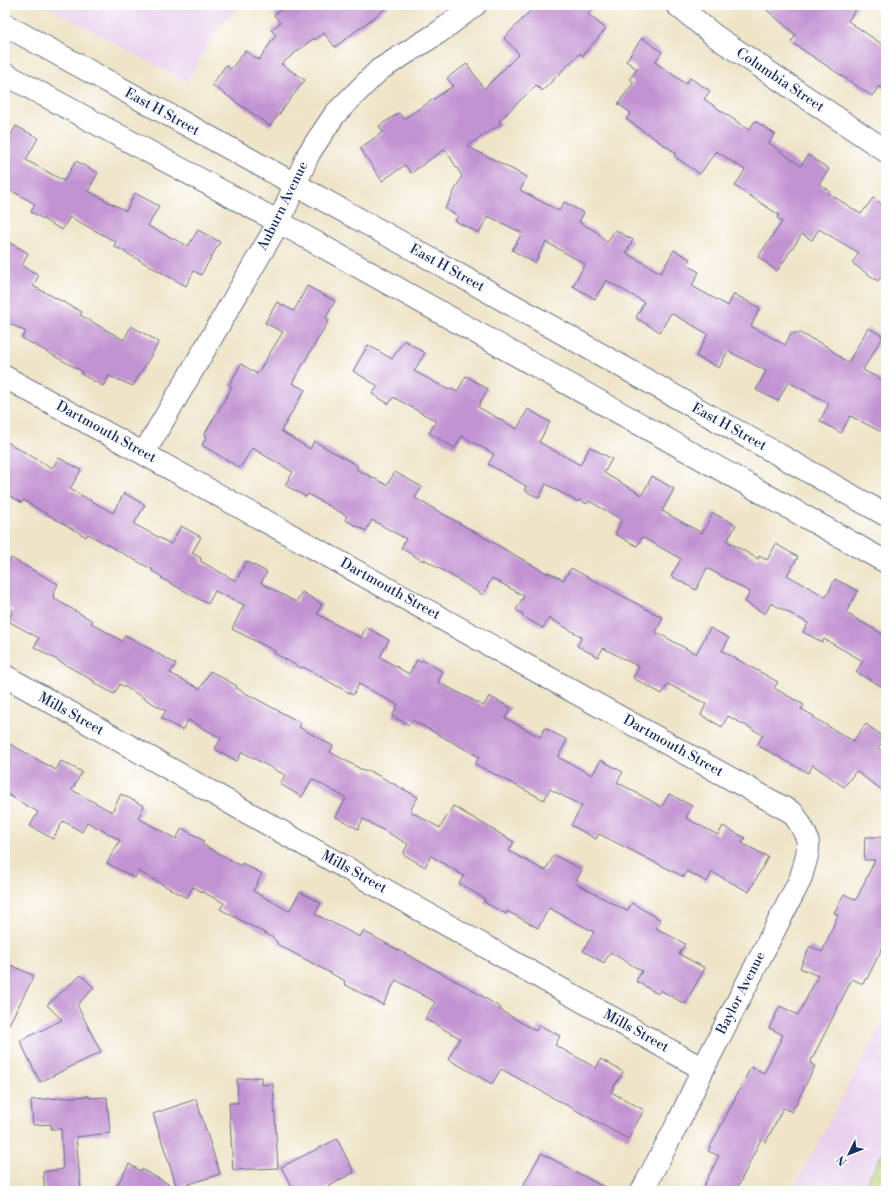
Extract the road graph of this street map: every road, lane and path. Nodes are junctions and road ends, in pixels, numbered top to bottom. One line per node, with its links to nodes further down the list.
1 (476, 5): 6 (street, Auburn Avenue)
2 (677, 5): 5 (street, Columbia Street)
3 (5, 25): 6 (street, East H Street)
4 (5, 74): 7 (street)
5 (886, 151)
6 (296, 186): 7 (street, Auburn Avenue); 10 (street, East H Street)
7 (279, 222): 9 (street, Auburn Avenue); 11 (street)
8 (5, 377): 9 (street, Dartmouth Street)
9 (144, 453): 13 (street, Dartmouth Street)
10 (886, 515)
11 (886, 562)
12 (5, 676): 14 (street, Mills Street)
13 (774, 802): 14 (street, Baylor Avenue)
14 (703, 1069): 15 (street, Baylor Avenue)
15 (642, 1191)

